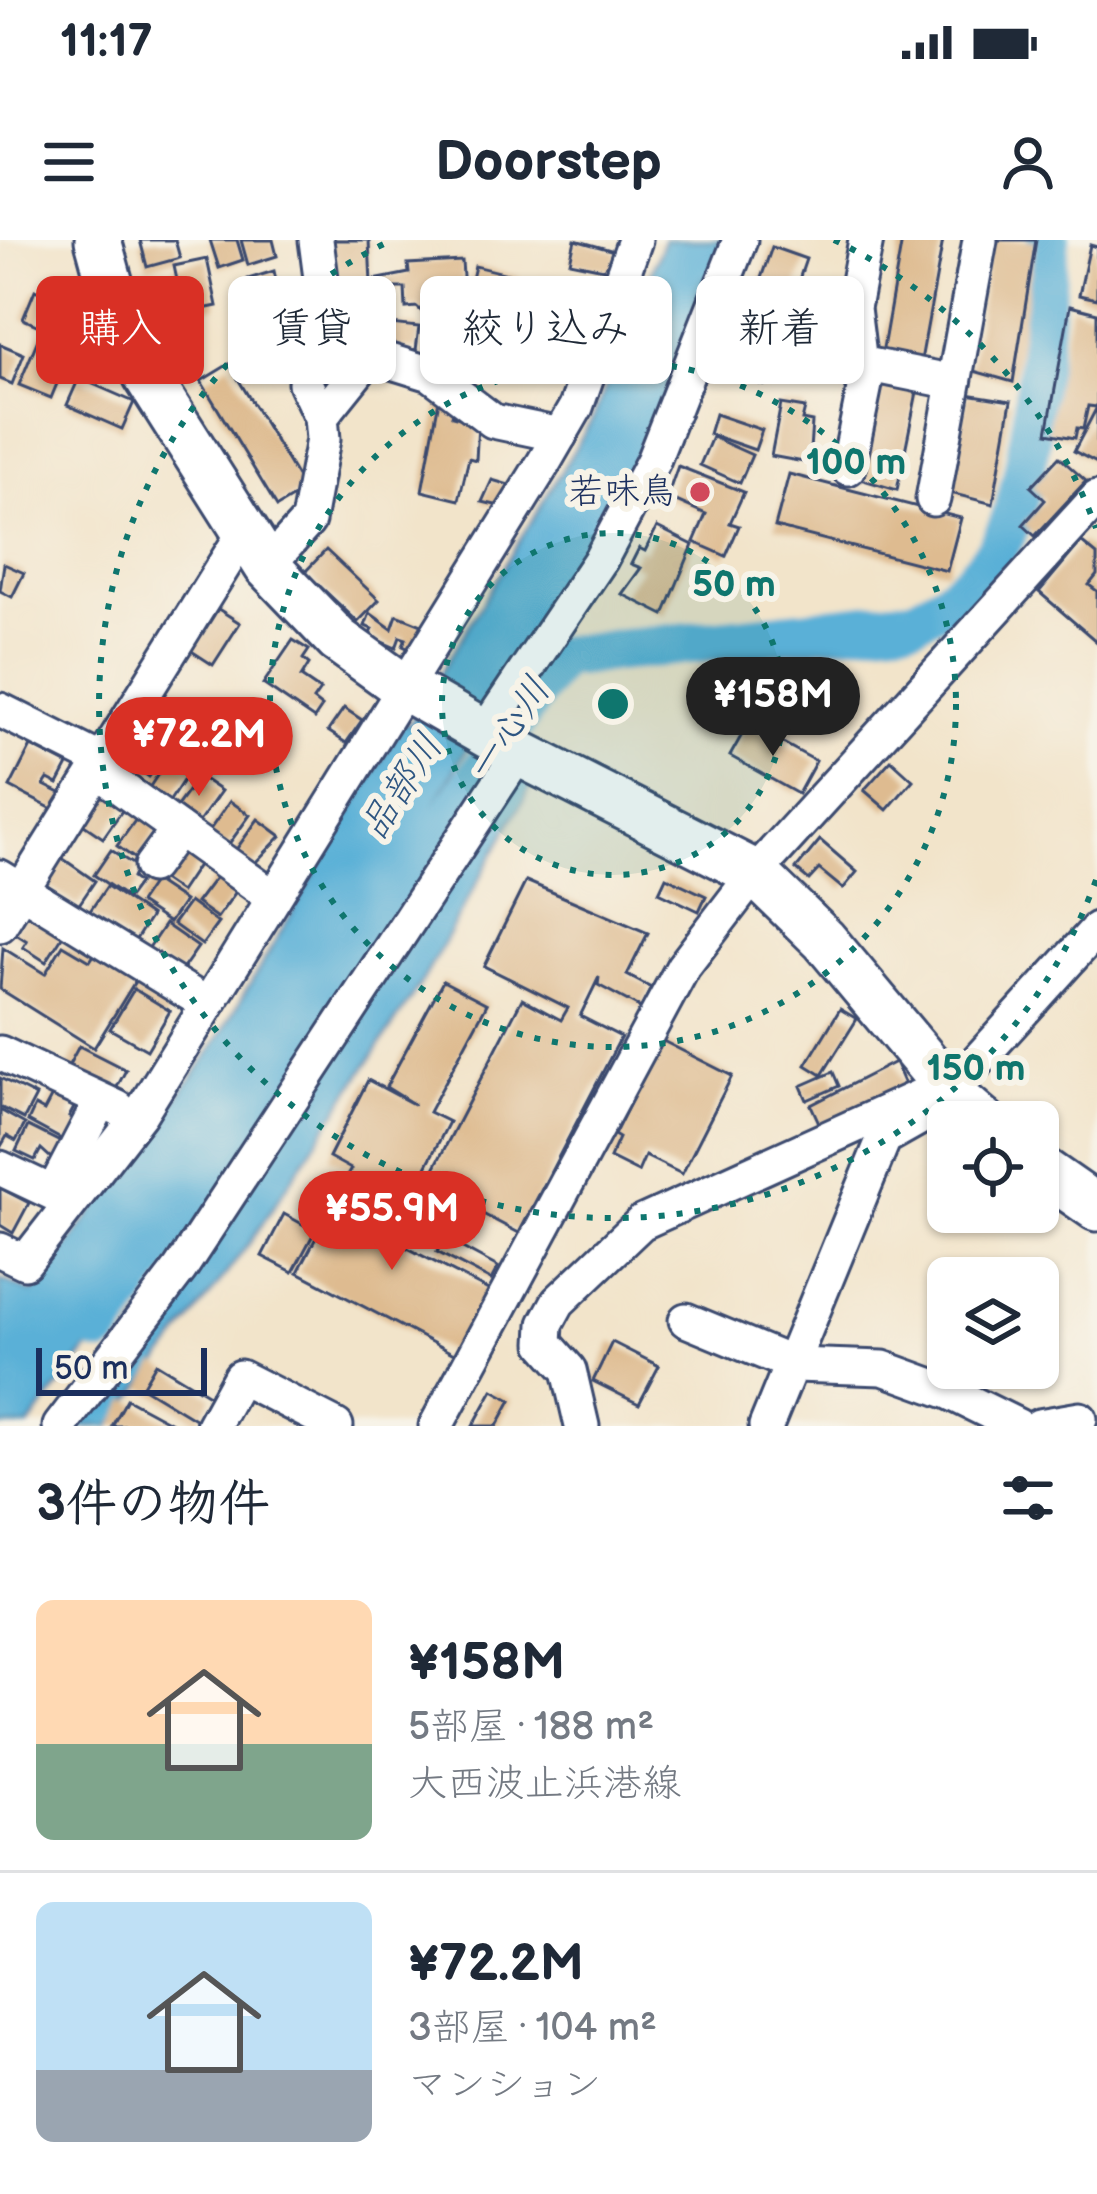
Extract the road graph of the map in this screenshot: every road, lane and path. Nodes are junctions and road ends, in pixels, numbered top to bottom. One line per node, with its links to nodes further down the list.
1 (98, 240): 14 (main road)
2 (316, 240): 9 (street)
3 (635, 240): 10 (street)
4 (740, 240): 17 (street)
5 (866, 240): 7 (street)
6 (980, 240): 8 (street)
7 (869, 365): 8 (street); 11 (street)
8 (954, 382): 13 (street)
9 (321, 417): 10 (street); 14 (street)
10 (560, 435): 15 (street)
11 (848, 469)
12 (1097, 498): 21 (street)
13 (932, 499)
14 (255, 550): 15 (main road); 18 (street)
15 (407, 689): 17 (main road); 23 (street)
16 (0, 710): 18 (street)
17 (496, 740): 21 (main road); 38 (street)
18 (99, 766): 19 (street); 22 (street)
19 (178, 829): 20 (street); 23 (street)
20 (151, 866)
21 (755, 873): 28 (main road); 41 (street)
22 (11, 883): 24 (street); 26 (street)
23 (273, 897): 26 (street)
24 (0, 925)
25 (1097, 929): 28 (street)
26 (207, 1004): 30 (street)
27 (0, 1053): 29 (street)
28 (959, 1099): 36 (street); 42 (street)
29 (100, 1103): 30 (street); 31 (street)
30 (140, 1114): 34 (street)
31 (0, 1168)
32 (1059, 1182): 33 (main road)
33 (1097, 1208)
34 (0, 1250)
35 (686, 1320): 36 (street)
36 (795, 1365): 43 (street); 44 (street)
37 (1084, 1411): 45 (street)
38 (60, 1426)
39 (213, 1426): 40 (street)
40 (336, 1426)
41 (436, 1426)
42 (581, 1426)
43 (766, 1426)
44 (1018, 1426)
45 (1039, 1426)

